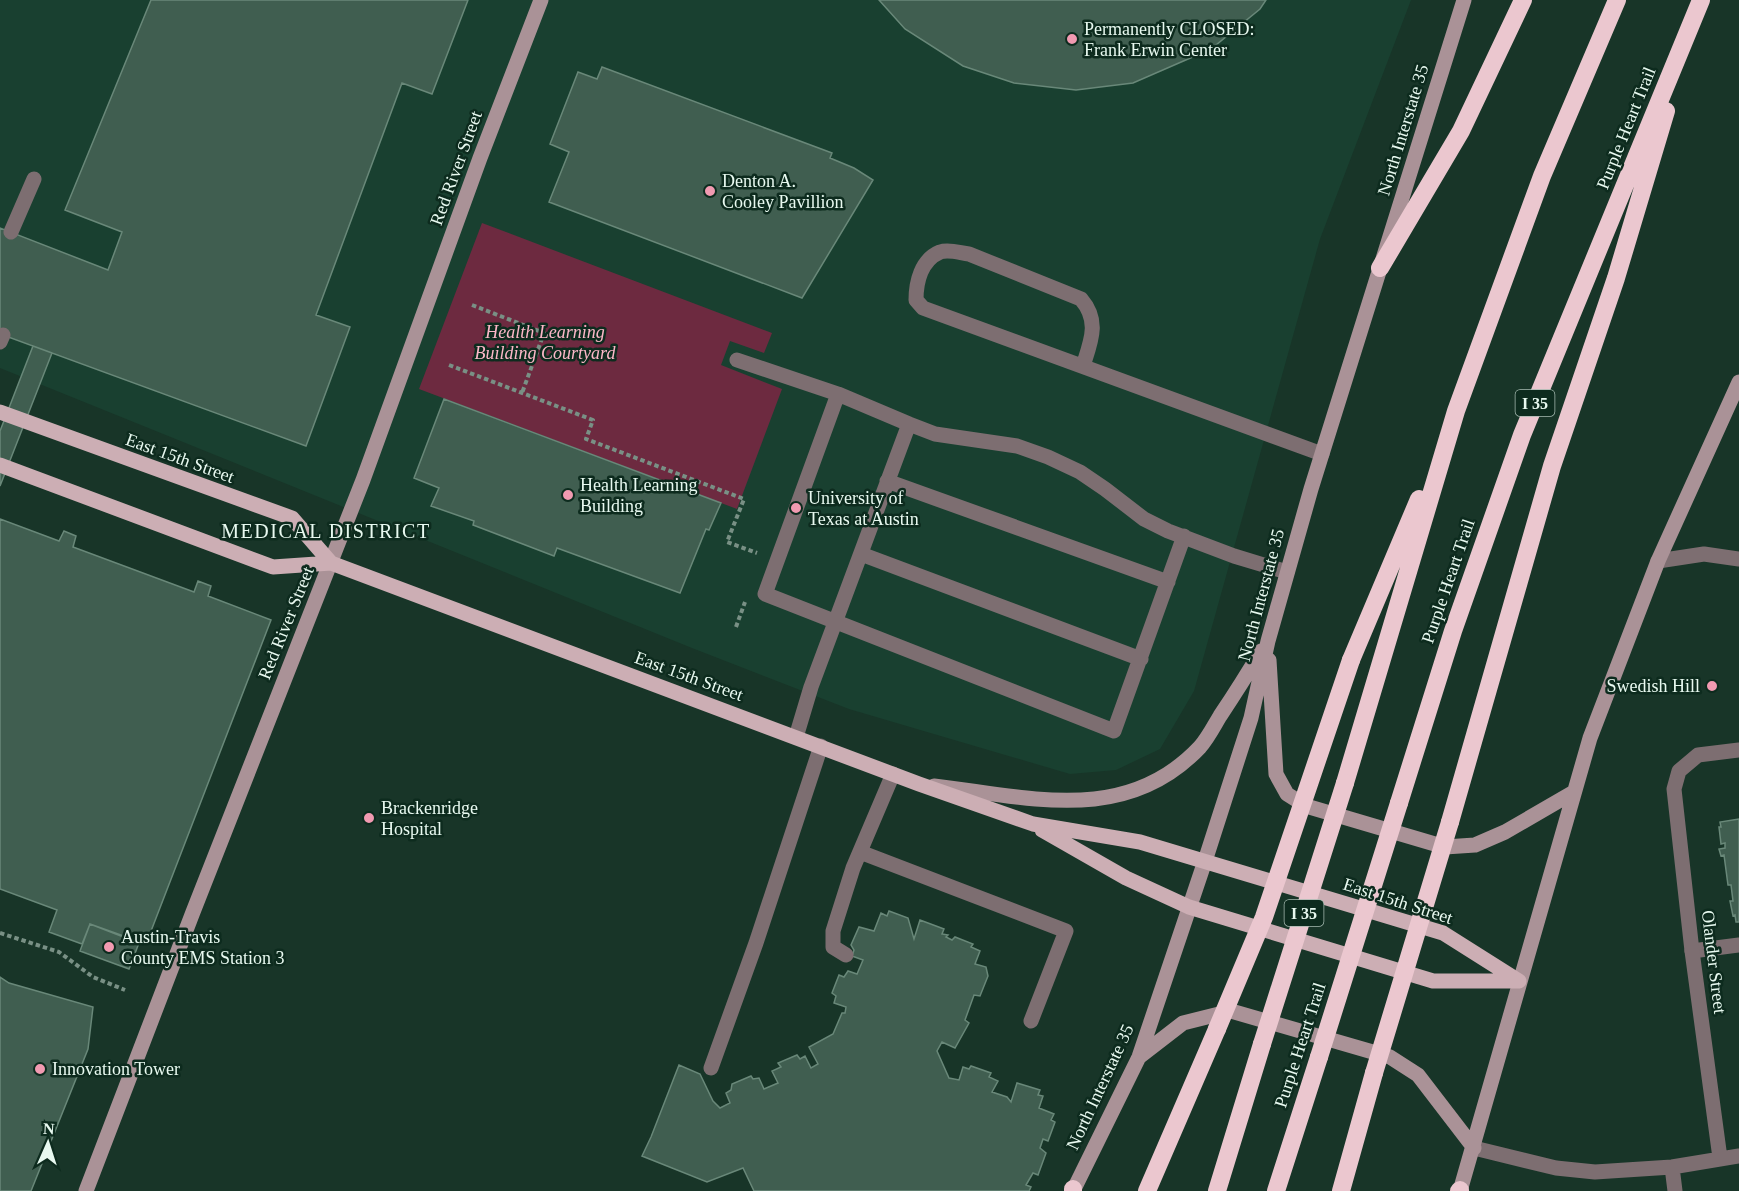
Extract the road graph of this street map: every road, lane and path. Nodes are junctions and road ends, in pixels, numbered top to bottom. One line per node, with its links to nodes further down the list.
1 (541, 0): 27 (main road, Red River Street)
2 (1464, 0): 8 (main road, North Interstate 35)
3 (1523, 0): 8 (highway)
4 (1617, 0): 16 (highway, Purple Heart Trail / I 35)
5 (1699, 6): 62 (highway, Purple Heart Trail / I 35, bridge); 63 (highway, bridge)
6 (34, 179): 7 (street)
7 (11, 232)
8 (1380, 268): 19 (main road, North Interstate 35)
9 (471, 305): 14 (path)
10 (737, 360): 15 (street)
11 (449, 365): 14 (path)
12 (1083, 366): 12 (street); 19 (street)
13 (1739, 382): 26 (main road)
14 (522, 393): 24 (path)
15 (838, 394): 18 (street); 31 (street)
16 (1456, 411): 60 (highway, bridge); 61 (highway, Purple Heart Trail / I 35, bridge)
17 (0, 412): 27 (main road, East 15th Street)
18 (909, 424): 21 (street); 22 (street)
19 (1322, 454): 28 (main road, North Interstate 35)
20 (0, 465): 27 (main road, East 15th Street)
21 (887, 482): 23 (street); 29 (street)
22 (1184, 536): 28 (street); 29 (street)
23 (861, 554): 31 (street); 34 (street)
24 (762, 555)
25 (1739, 560): 26 (street)
26 (1658, 561): 40 (main road)
27 (332, 563): 35 (main road, East 15th Street); 59 (main road, Red River Street)
28 (1287, 572): 33 (main road, North Interstate 35)
29 (1168, 582): 34 (street)
30 (747, 596): 32 (path)
31 (835, 623): 34 (street); 35 (street)
32 (736, 627)
33 (1268, 641): 39 (main road); 40 (main road); 43 (main road, North Interstate 35)
34 (1141, 659)
35 (796, 737): 36 (main road, East 15th Street)
36 (820, 746): 38 (main road, East 15th Street); 53 (street)
37 (1739, 750): 47 (street, Olander Street)
38 (893, 774): 39 (main road, East 15th Street); 42 (street)
39 (919, 784): 41 (main road, East 15th Street)
40 (1574, 792): 49 (main road)
41 (1033, 824): 43 (main road, East 15th Street); 44 (main road, East 15th Street)
42 (860, 852): 48 (street); 51 (street)
43 (1204, 861): 44 (main road, North Interstate 35); 49 (main road, East 15th Street)
44 (1189, 907): 49 (main road, East 15th Street); 52 (main road, North Interstate 35)
45 (0, 933): 50 (path)
46 (1739, 945): 47 (street)
47 (1692, 951): 56 (street, Olander Street)
48 (846, 955)
49 (1519, 981): 54 (main road)
50 (124, 990)
51 (1031, 1021)
52 (1139, 1057): 54 (main road); 58 (main road, North Interstate 35)
53 (711, 1068)
54 (1474, 1148): 57 (street); 64 (main road)
55 (1739, 1156): 56 (street)
56 (1720, 1158): 57 (street)
57 (1672, 1167): 65 (street)
58 (1073, 1190)
59 (86, 1191)
60 (1147, 1191)
61 (1217, 1191)
62 (1276, 1191)
63 (1341, 1191)
64 (1460, 1191)
65 (1675, 1191)

